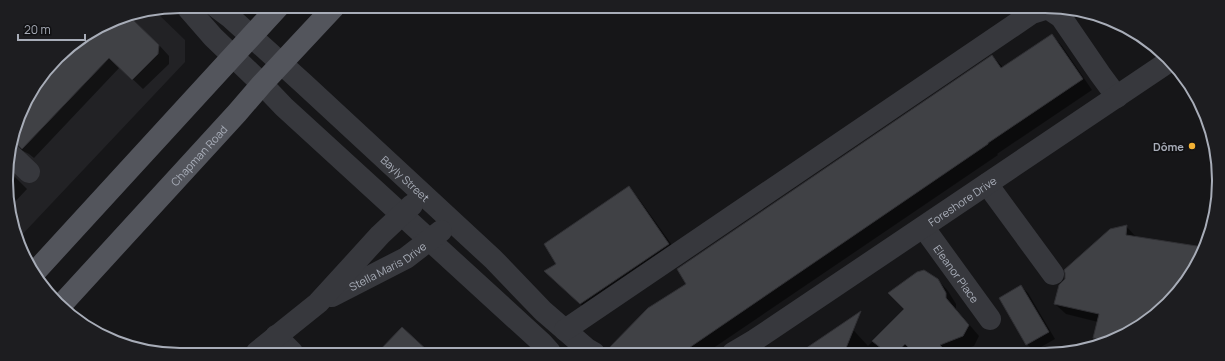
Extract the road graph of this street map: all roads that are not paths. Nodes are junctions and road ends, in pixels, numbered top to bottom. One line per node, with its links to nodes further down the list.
1 (192, 13): 8 (street)
2 (224, 13): 7 (street, Bayly Street)
3 (272, 13): 7 (main road)
4 (328, 13): 9 (main road, Chapman Road)
5 (1032, 13): 26 (street)
6 (1055, 13): 12 (street)
7 (251, 36): 8 (main road); 9 (street, Bayly Street)
8 (233, 56): 11 (street); 21 (main road)
9 (281, 63): 11 (main road, Chapman Road); 16 (street, Bayly Street)
10 (1165, 64): 12 (street, Foreshore Drive)
11 (262, 84): 17 (street); 23 (main road, Chapman Road)
12 (1117, 97): 15 (street, Foreshore Drive)
13 (14, 158): 14 (street)
14 (29, 172)
15 (987, 184): 19 (street, Foreshore Drive); 22 (street)
16 (423, 194): 17 (street, Stella Maris Drive); 18 (street, Bayly Street)
17 (402, 215): 20 (street); 24 (street, Stella Maris Drive)
18 (452, 221): 20 (street, Stella Maris Drive); 26 (street, Bayly Street)
19 (924, 228): 25 (street, Eleanor Place); 28 (street, Foreshore Drive)
20 (430, 240): 24 (street, Stella Maris Drive); 31 (street)
21 (38, 269)
22 (1053, 274)
23 (65, 301)
24 (318, 303): 27 (street, Stella Maris Drive)
25 (990, 319)
26 (565, 330): 32 (street, Bayly Street)
27 (276, 336): 29 (street, Stella Maris Drive); 30 (street)
28 (749, 347)
29 (262, 348)
30 (288, 348)
31 (546, 348)
32 (586, 348)

